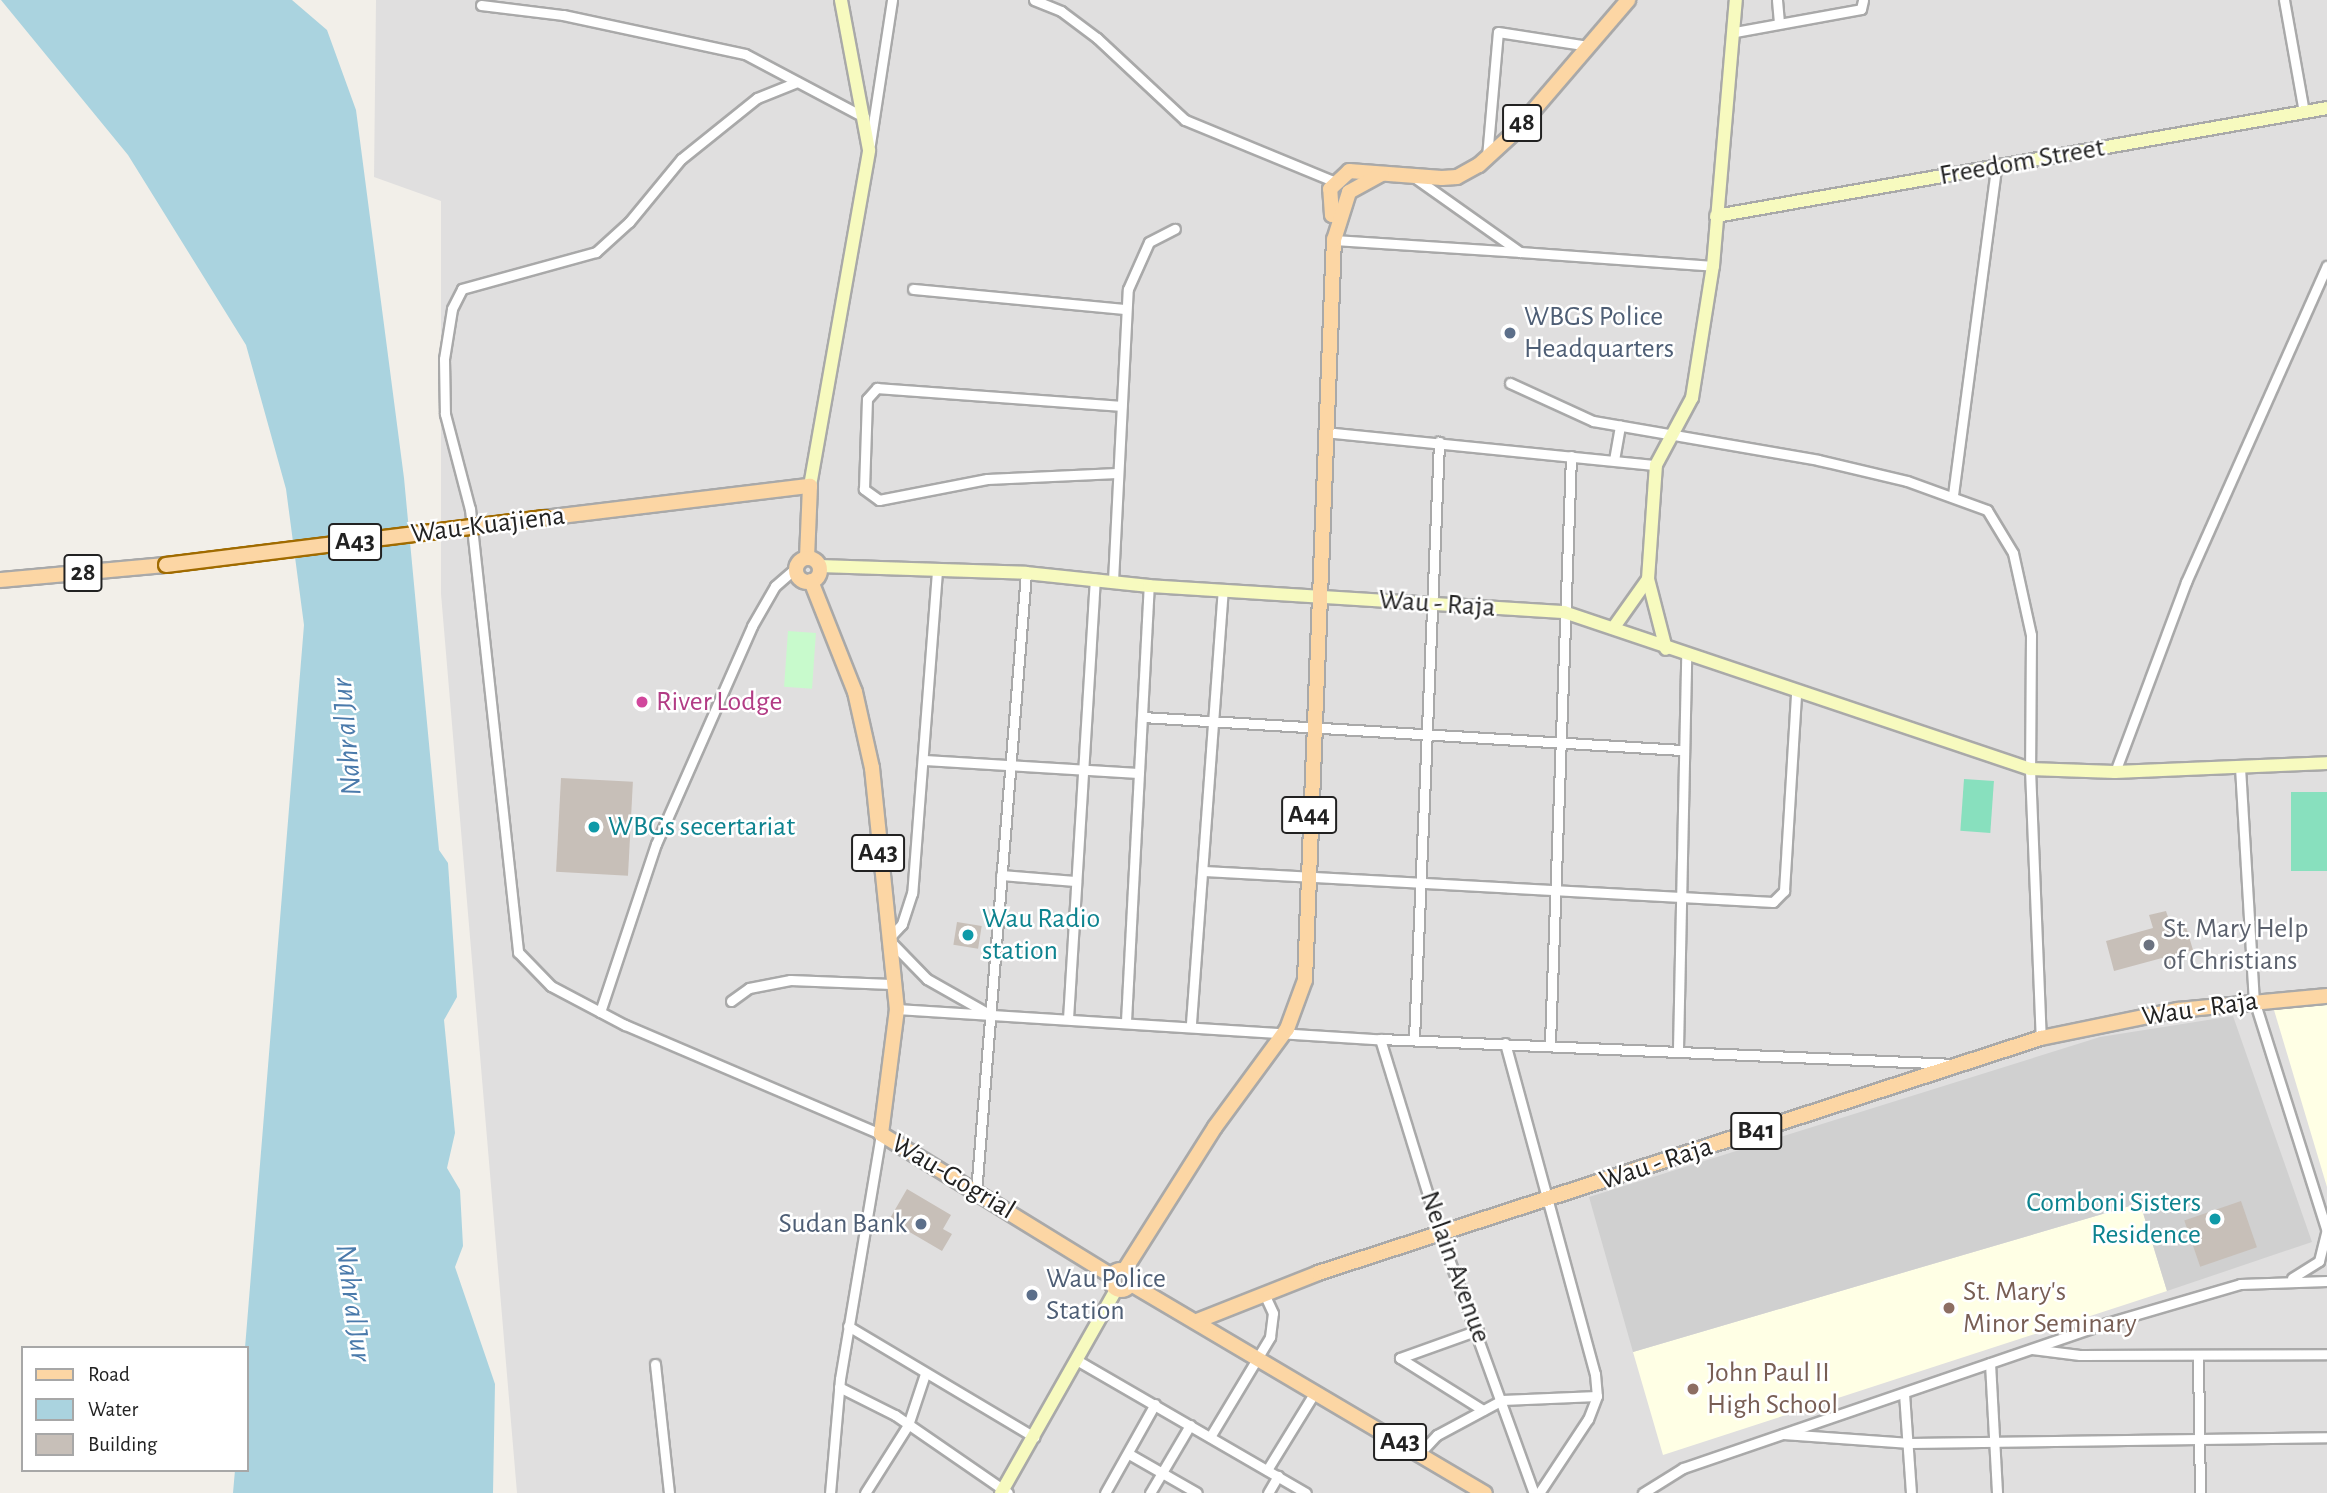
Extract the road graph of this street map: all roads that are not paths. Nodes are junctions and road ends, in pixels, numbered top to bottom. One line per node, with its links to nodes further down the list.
1 (841, 0): 16 (street)
2 (892, 0): 17 (street)
3 (1034, 0): 22 (street)
4 (1628, 0): 12 (main road, 48)
5 (1737, 0): 11 (street)
6 (1777, 0): 10 (street)
7 (1863, 0): 10 (street)
8 (2284, 0): 15 (street)
9 (481, 5): 13 (street)
10 (1779, 23): 11 (street)
11 (1735, 32): 24 (street)
12 (1588, 46): 18 (main road, 48); 18 (street)
13 (797, 82): 16 (street); 88 (street)
14 (2327, 108): 15 (street, Freedom Street)
15 (2304, 112): 19 (street, Freedom Street)
16 (864, 117): 17 (street)
17 (869, 150): 42 (street)
18 (1487, 159): 21 (main road, 48)
19 (1996, 167): 24 (street, Freedom Street); 43 (street)
20 (1381, 174): 21 (main road, 48); 22 (main road); 23 (main road, A44)
21 (1411, 176): 27 (street)
22 (1333, 181): 23 (main road, A44)
23 (1339, 214): 26 (main road, A44)
24 (1716, 216): 28 (street)
25 (1175, 229): 31 (street)
26 (1334, 240): 27 (street); 35 (main road, A44)
27 (1520, 252): 28 (street)
28 (1713, 266): 36 (street)
29 (2327, 267): 73 (street)
30 (913, 289): 31 (street)
31 (1125, 309): 33 (street)
32 (1510, 383): 34 (street)
33 (1121, 406): 41 (street); 41 (street)
34 (1620, 426): 36 (street); 39 (street)
35 (1324, 432): 37 (street); 54 (main road, A44)
36 (1675, 432): 40 (street); 43 (street)
37 (1439, 442): 38 (street); 55 (street)
38 (1571, 456): 39 (street); 56 (street)
39 (1614, 460): 40 (street)
40 (1656, 465): 49 (street)
41 (1118, 473): 51 (street)
42 (810, 486): 44 (main road); 45 (main road, Wau-Kuajiena / A43, bridge)
43 (1953, 495): 71 (street)
44 (807, 564): 46 (street, Wau - Raja); 82 (main road, Wau-Gogrial / A43); 88 (street)
45 (166, 565): 50 (main road, 28)
46 (937, 571): 47 (street, Wau - Raja); 67 (street)
47 (1026, 573): 48 (street, Wau - Raja); 69 (street)
48 (1095, 579): 51 (street, Wau - Raja); 72 (street)
49 (1648, 579): 57 (street); 58 (street)
50 (0, 580)
51 (1113, 581): 52 (street, Wau - Raja)
52 (1149, 586): 53 (street, Wau - Raja); 61 (street)
53 (1223, 591): 54 (street, Wau - Raja); 62 (street)
54 (1316, 597): 55 (street, Wau - Raja); 63 (main road, A44)
55 (1430, 603): 56 (street, Wau - Raja); 64 (street)
56 (1564, 612): 57 (street, Wau - Raja); 65 (street)
57 (1614, 627): 58 (street, Wau - Raja)
58 (1666, 649): 59 (street, Wau - Raja)
59 (1686, 657): 60 (street, Wau - Raja); 66 (street)
60 (1796, 694): 71 (street, Wau - Raja); 81 (street)
61 (1142, 717): 62 (street); 74 (street)
62 (1214, 721): 63 (street); 75 (street)
63 (1313, 731): 64 (street); 77 (main road, A44)
64 (1427, 735): 65 (street); 79 (street)
65 (1559, 743): 66 (street); 80 (street)
66 (1682, 750): 81 (street)
67 (925, 760): 69 (street); 82 (street)
68 (2327, 763): 70 (street, Wau - Raja)
69 (1010, 766): 72 (street); 76 (street)
70 (2240, 767): 73 (street, Wau - Raja); 85 (street)
71 (2029, 769): 73 (street, Wau - Raja); 94 (street)
72 (1082, 770): 74 (street); 78 (street)
73 (2115, 772)
74 (1138, 773): 91 (street)
75 (1204, 871): 77 (street); 92 (street)
76 (1001, 875): 78 (street); 89 (street)
77 (1307, 877): 79 (street); 93 (main road, A44)
78 (1075, 881): 90 (street)
79 (1420, 884): 80 (street); 96 (street)
80 (1555, 891): 81 (street); 98 (street)
81 (1679, 896): 99 (street)
82 (888, 939): 83 (main road, Wau-Gogrial / A43); 89 (street)
83 (891, 984): 86 (street); 87 (main road, Wau-Gogrial / A43)
84 (2327, 996): 85 (main road, Wau - Raja / B41)
85 (2254, 1000): 94 (main road, Wau - Raja / B41); 104 (street)
86 (732, 1001)
87 (897, 1009): 89 (street); 101 (main road, Wau-Gogrial / A43)
88 (600, 1012): 101 (street)
89 (991, 1015): 90 (street); 102 (street)
90 (1068, 1018): 91 (street)
91 (1126, 1021): 92 (street)
92 (1191, 1023): 93 (street)
93 (1287, 1029): 95 (street); 107 (main road, A44)
94 (2041, 1038): 100 (main road, Wau - Raja / B41)
95 (1380, 1039): 96 (street); 105 (street, Nelain Avenue)
96 (1414, 1039): 97 (street)
97 (1505, 1043): 98 (street); 103 (street)
98 (1550, 1043): 99 (street)
99 (1678, 1049): 100 (street)
100 (1959, 1064): 103 (main road, Wau - Raja / B41)
101 (881, 1133): 102 (main road, Wau-Gogrial / A43); 111 (street)
102 (976, 1193): 107 (main road, Wau-Gogrial / A43)
103 (1549, 1199): 105 (main road, Wau - Raja / B41); 124 (street)
104 (2327, 1230): 106 (street)
105 (1440, 1234): 109 (main road, Wau - Raja / B41); 112 (street, Nelain Avenue)
106 (2274, 1278): 108 (street); 113 (street)
107 (1121, 1280): 110 (main road, Wau-Gogrial / A43); 117 (street)
108 (2327, 1281)
109 (1263, 1292): 110 (main road, Wau - Raja / B41); 116 (street)
110 (1197, 1321): 116 (main road, Wau-Gogrial / A43)
111 (848, 1326): 120 (street); 121 (street)
112 (1478, 1330): 125 (street, Nelain Avenue); 127 (street)
113 (2027, 1348): 114 (street); 118 (street)
114 (2197, 1354): 115 (street); 135 (street)
115 (2327, 1354)
116 (1261, 1359): 122 (main road, Wau-Gogrial / A43); 132 (street)
117 (1080, 1362): 126 (street); 131 (street)
118 (1990, 1363): 123 (street); 134 (street)
119 (655, 1364): 143 (street)
120 (925, 1374): 128 (street); 131 (street)
121 (839, 1387): 128 (street); 144 (street)
122 (1315, 1392): 137 (main road, Wau-Gogrial / A43); 139 (street)
123 (1904, 1393): 130 (street); 136 (street)
124 (1597, 1396): 125 (street); 153 (street)
125 (1502, 1400): 127 (street); 152 (street, Nelain Avenue)
126 (1155, 1404): 129 (street); 138 (street)
127 (1483, 1410): 137 (street)
128 (908, 1425): 142 (street); 145 (street)
129 (1190, 1425): 132 (street); 140 (street)
130 (1781, 1433): 136 (street); 154 (street)
131 (1034, 1437): 142 (street)
132 (1210, 1437): 139 (street)
133 (2327, 1437): 135 (street)
134 (1997, 1438): 135 (street); 136 (street); 156 (street)
135 (2199, 1438): 157 (street)
136 (1910, 1443): 155 (street)
137 (1420, 1453): 151 (main road, Wau-Gogrial / A43)
138 (1129, 1454): 140 (street); 146 (street)
139 (1267, 1470): 141 (street)
140 (1162, 1472): 147 (street); 148 (street)
141 (1278, 1476): 149 (street); 150 (street)
142 (1004, 1492)
143 (670, 1493)
144 (830, 1493)
145 (864, 1493)
146 (1105, 1493)
147 (1150, 1493)
148 (1198, 1493)
149 (1268, 1493)
150 (1306, 1493)
151 (1485, 1493)
152 (1534, 1493)
153 (1539, 1493)
154 (1643, 1493)
155 (1911, 1493)
156 (1997, 1493)
157 (2200, 1493)

